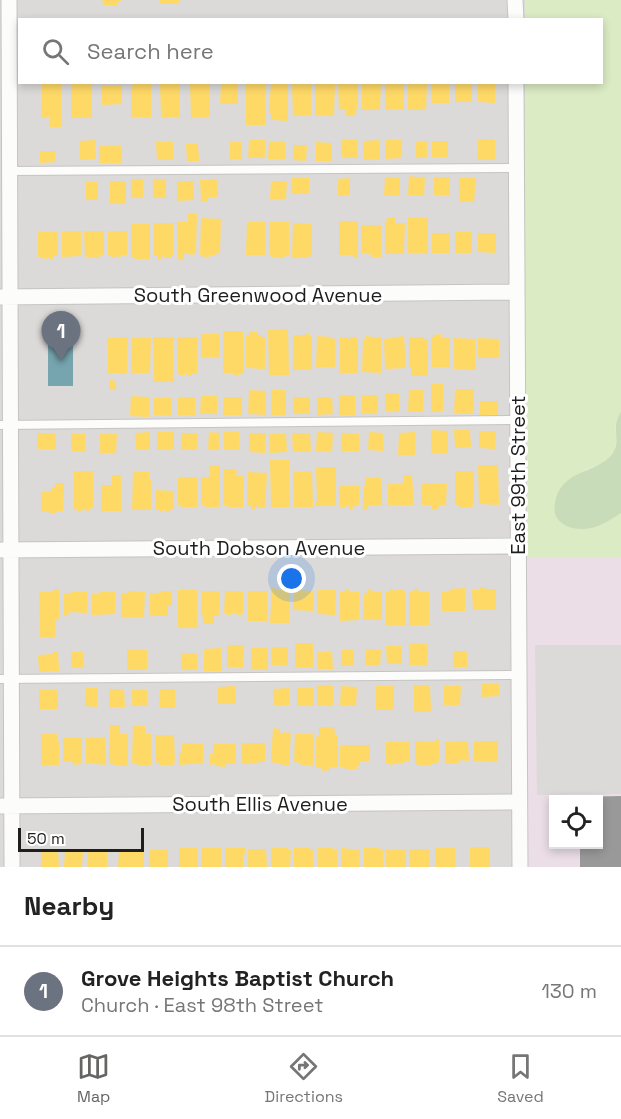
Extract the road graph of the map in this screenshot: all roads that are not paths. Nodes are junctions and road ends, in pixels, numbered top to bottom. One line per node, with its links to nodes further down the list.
1 (9, 0): 4 (street)
2 (516, 0): 3 (street)
3 (516, 18)
4 (9, 43): 7 (street)
5 (516, 84): 6 (street, East 99th Street)
6 (516, 168): 7 (lane); 8 (street, East 99th Street)
7 (9, 171): 9 (street)
8 (517, 292): 9 (street, South Greenwood Avenue); 10 (street, East 99th Street)
9 (5, 297): 11 (street)
10 (518, 420): 11 (lane); 12 (street, East 99th Street)
11 (5, 425): 13 (street)
12 (518, 546): 13 (street, South Dobson Avenue); 14 (street, East 99th Street)
13 (5, 550): 15 (street)
14 (519, 675): 15 (lane); 16 (street, East 99th Street)
15 (5, 679): 17 (street)
16 (519, 802): 17 (street, South Ellis Avenue); 19 (street, East 99th Street)
17 (6, 806): 18 (street)
18 (12, 867)
19 (520, 867)

